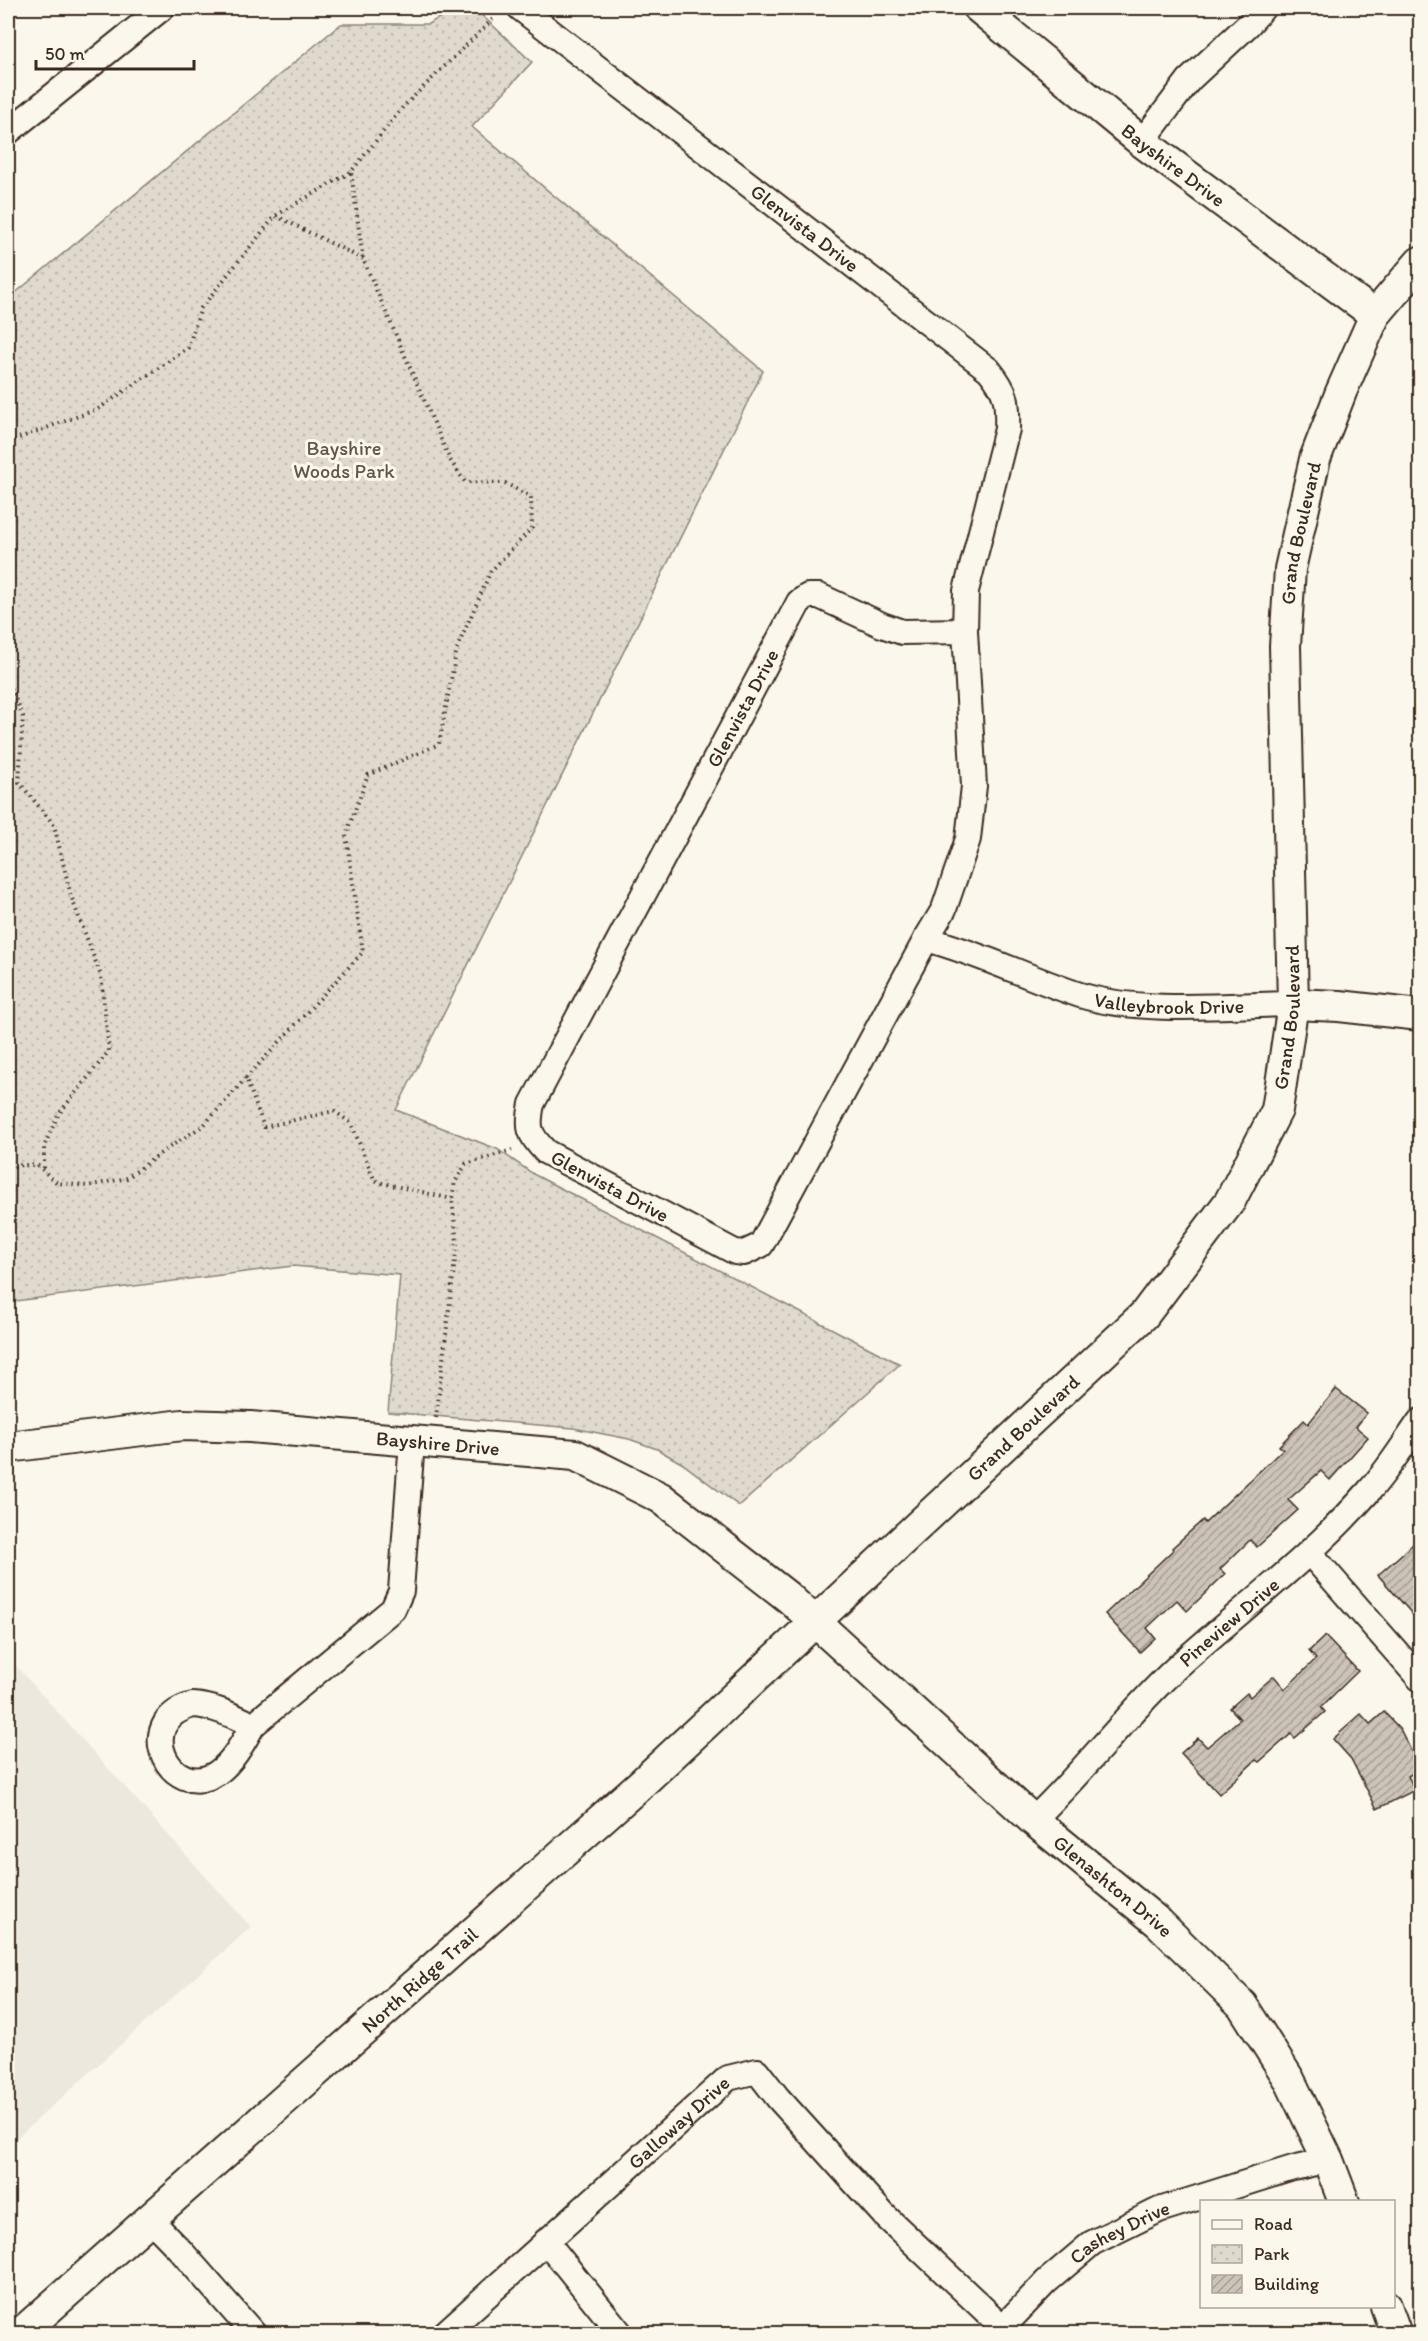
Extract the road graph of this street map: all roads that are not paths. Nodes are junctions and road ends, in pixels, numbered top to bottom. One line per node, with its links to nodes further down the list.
1 (162, 8): 5 (street)
2 (520, 8): 9 (street, Glenvista Drive)
3 (979, 8): 6 (street, Bayshire Drive)
4 (1263, 8): 6 (street)
5 (8, 132)
6 (1142, 142): 8 (street, Bayshire Drive)
7 (1420, 262): 8 (street, Grand Boulevard)
8 (1375, 315): 11 (street, Grand Boulevard)
9 (965, 631): 10 (street, Glenvista Drive); 10 (street, Glenvista Drive)
10 (926, 939): 11 (street, Valleybrook Drive)
11 (1293, 1004): 12 (street, Valleybrook Drive); 17 (street, Grand Boulevard)
12 (1420, 1015)
13 (1420, 1421): 16 (street, Pineview Drive)
14 (412, 1441): 15 (street, Bayshire Drive); 17 (street, Bayshire Drive); 19 (street)
15 (8, 1447)
16 (1310, 1552): 18 (street); 20 (street, Pineview Drive)
17 (815, 1623): 20 (street, Glenashton Drive); 23 (street, North Ridge Trail)
18 (1420, 1679)
19 (253, 1725)
20 (1033, 1820): 21 (street, Glenashton Drive)
21 (1328, 2160): 22 (street, Glenashton Drive); 26 (street, Cashey Drive)
22 (1343, 2200)
23 (149, 2218): 27 (street, North Ridge Trail); 28 (street)
24 (546, 2241): 26 (street, Galloway Drive); 29 (street, Galloway Drive); 30 (street)
25 (1386, 2308): 31 (street)
26 (1006, 2330)
27 (20, 2334)
28 (254, 2334)
29 (444, 2334)
30 (621, 2334)
31 (1396, 2334)

